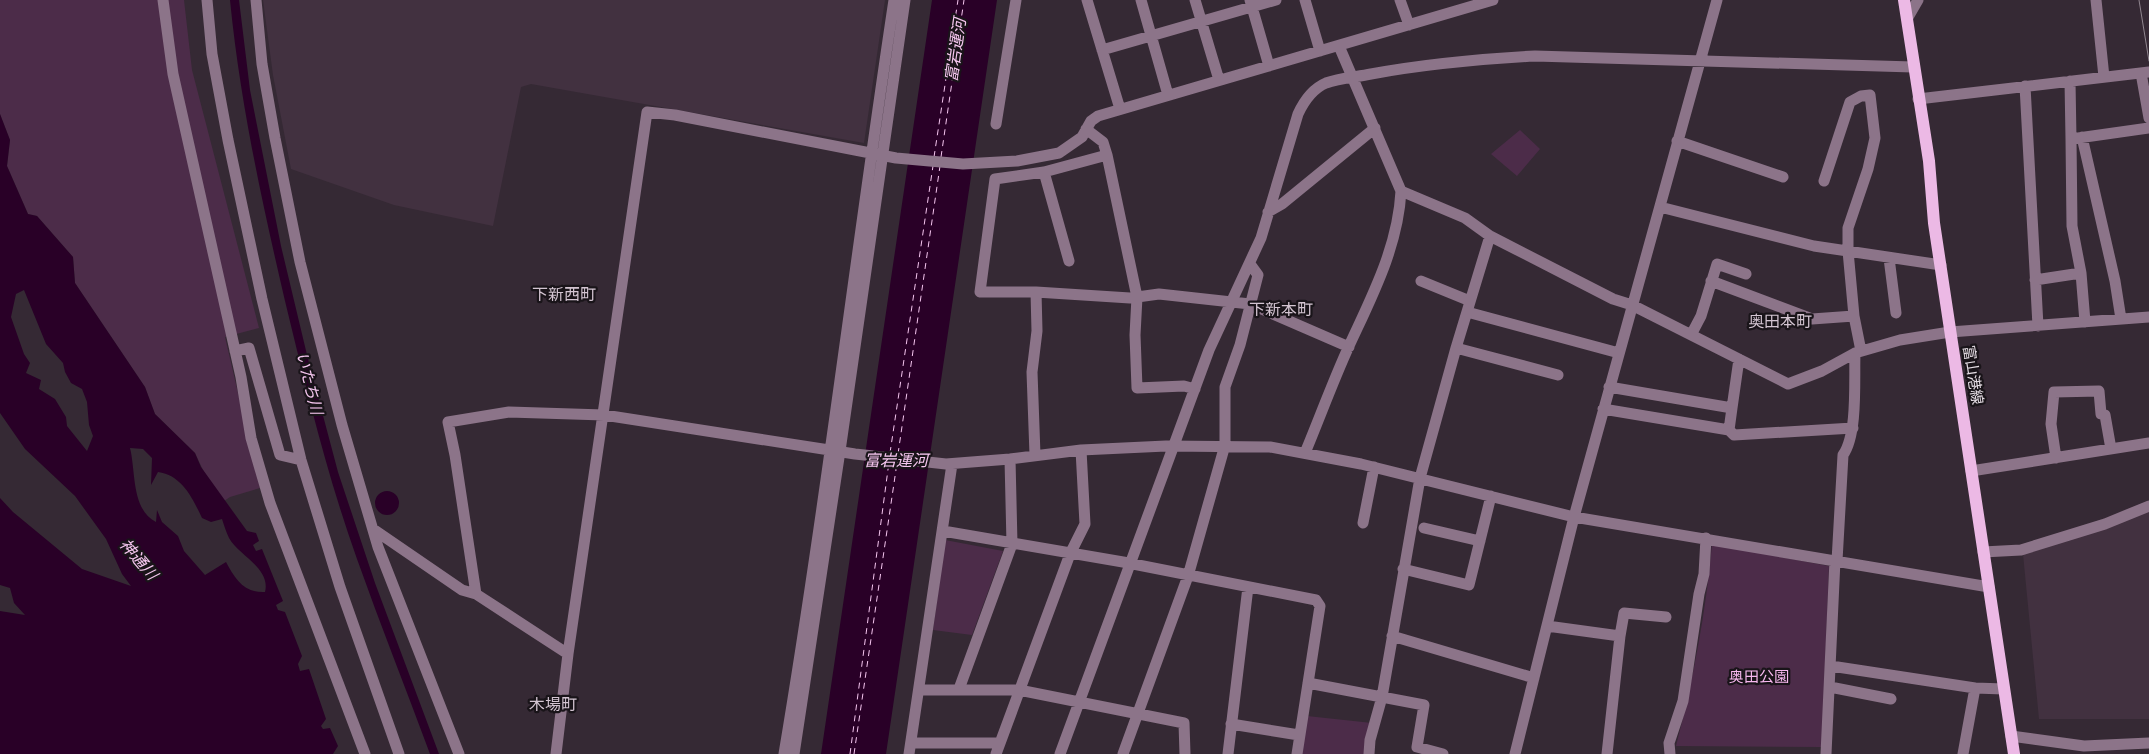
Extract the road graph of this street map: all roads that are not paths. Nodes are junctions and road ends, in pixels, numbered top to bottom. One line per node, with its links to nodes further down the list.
1 (163, 0): 80 (street)
2 (207, 0): 102 (street)
3 (256, 0): 112 (street)
4 (894, 0): 45 (street)
5 (905, 0): 45 (street)
6 (1016, 0): 39 (street)
7 (1088, 0): 24 (street)
8 (1141, 0): 22 (street)
9 (1195, 0): 20 (street)
10 (1276, 0): 18 (street)
11 (1305, 0): 25 (street)
12 (1400, 0): 21 (street)
13 (1493, 0): 21 (street)
14 (1717, 0): 26 (street)
15 (1904, 0): 19 (main road, 富山港線)
16 (1918, 0): 19 (street)
17 (2096, 0): 30 (street)
18 (1251, 3): 20 (street); 27 (street)
19 (1907, 20): 28 (main road, 富山港線)
20 (1201, 21): 22 (street); 32 (street)
21 (1409, 25): 23 (street)
22 (1151, 36): 24 (street); 35 (street)
23 (1339, 46): 25 (street); 31 (street)
24 (1102, 50): 37 (street)
25 (1320, 51): 27 (street)
26 (1699, 60): 28 (street); 31 (street); 44 (street)
27 (1270, 66): 32 (street)
28 (1913, 67): 36 (main road, 富山港線)
29 (2145, 72): 30 (street); 38 (street)
30 (2104, 77): 33 (street)
31 (1352, 78): 40 (street); 52 (street)
32 (1219, 80): 35 (street)
33 (2070, 81): 34 (street); 43 (street)
34 (2024, 86): 36 (street); 61 (street)
35 (1168, 95): 37 (street)
36 (1918, 99): 58 (main road, 富山港線)
37 (1120, 109): 42 (street)
38 (2149, 118)
39 (996, 124)
40 (1374, 128): 50 (street); 52 (street)
41 (2149, 128): 43 (street)
42 (1086, 130): 45 (street); 46 (street)
43 (2077, 138): 60 (street); 73 (street)
44 (1677, 141): 48 (street); 51 (street)
45 (877, 153): 89 (street); 97 (street)
46 (1108, 155): 47 (street); 65 (street)
47 (1044, 172): 56 (street); 64 (street)
48 (1783, 177)
49 (1824, 181): 54 (street)
50 (1401, 191): 53 (street); 78 (street)
51 (1660, 206): 54 (street); 68 (street)
52 (1268, 212): 57 (street)
53 (1490, 236): 68 (street); 69 (street)
54 (1848, 251): 55 (street); 71 (street)
55 (1889, 258): 58 (street); 70 (street)
56 (1069, 261)
57 (1250, 264): 66 (street); 67 (street)
58 (1940, 265): 76 (main road, 富山港線)
59 (1746, 274): 63 (street)
60 (2081, 274): 61 (street); 74 (street)
61 (2035, 280): 75 (street)
62 (1421, 281): 69 (street)
63 (1712, 281): 71 (street); 77 (street)
64 (1036, 292): 65 (street); 99 (street)
65 (1137, 297): 66 (street); 86 (street)
66 (1232, 301): 67 (street); 86 (street)
67 (1250, 304): 78 (street); 94 (street)
68 (1632, 305): 77 (street); 81 (street)
69 (1468, 306): 79 (street); 81 (street)
70 (1896, 313)
71 (1854, 316): 82 (street)
72 (2149, 316): 73 (street)
73 (2120, 319): 74 (street)
74 (2085, 322): 75 (street)
75 (2038, 326): 76 (street)
76 (1950, 332): 82 (street); 105 (main road, 富山港線)
77 (1691, 335): 83 (street)
78 (1349, 346): 98 (street)
79 (1456, 348): 84 (street); 106 (street)
80 (235, 351): 102 (street); 151 (street)
81 (1619, 352): 85 (street)
82 (1858, 352): 83 (street); 90 (street)
83 (1739, 359): 87 (street)
84 (1558, 375)
85 (1609, 388): 87 (street); 88 (street)
86 (1195, 389): 93 (street)
87 (1732, 408): 91 (street)
88 (1603, 409): 91 (street); 109 (street)
89 (604, 415): 97 (street); 125 (street); 130 (street)
90 (1853, 428): 91 (street); 119 (street)
91 (1729, 430)
92 (2149, 443): 95 (street)
93 (1174, 446): 94 (street); 96 (street); 120 (street)
94 (1225, 446): 98 (street); 122 (street)
95 (2111, 449): 100 (street); 100 (street)
96 (1081, 450): 99 (street); 118 (street)
97 (835, 451): 103 (street); 155 (street); 156 (street)
98 (1305, 453): 104 (street)
99 (1035, 455): 101 (street)
100 (2056, 458): 105 (street)
101 (1010, 459): 103 (street); 116 (street)
102 (301, 460): 152 (street)
103 (952, 464): 113 (street)
104 (1374, 467): 106 (street); 110 (street)
105 (1971, 471): 117 (main road, 富山港線)
106 (1420, 478): 107 (street); 121 (street)
107 (1491, 496): 109 (street); 115 (street)
108 (2149, 506): 117 (street)
109 (1574, 516): 114 (street); 127 (street)
110 (1363, 524)
111 (1424, 528): 115 (street)
112 (373, 529): 125 (street); 153 (street)
113 (943, 531): 116 (street); 138 (street)
114 (1706, 538): 119 (street); 166 (street)
115 (1480, 541): 121 (street)
116 (1012, 544): 118 (street); 136 (street)
117 (1983, 552): 124 (main road, 富山港線)
118 (1070, 554): 120 (street); 139 (street)
119 (1836, 560): 124 (street); 131 (street)
120 (1130, 564): 122 (street); 142 (street)
121 (1403, 569): 128 (street)
122 (1188, 576): 123 (street); 143 (street)
123 (1248, 586): 133 (street); 144 (street)
124 (1989, 587): 137 (main road, 富山港線)
125 (476, 594): 130 (street)
126 (1666, 618): 129 (street)
127 (1547, 626): 129 (street); 132 (street)
128 (1392, 636): 132 (street); 140 (street)
129 (1620, 636): 165 (street)
130 (568, 654): 154 (street)
131 (1830, 666): 134 (street); 135 (street)
132 (1534, 678): 164 (street)
133 (1308, 683): 140 (street); 145 (street)
134 (1830, 687): 141 (street); 167 (street)
135 (1975, 688): 137 (street); 168 (street)
136 (959, 689): 138 (street); 139 (street)
137 (2004, 689): 146 (main road, 富山港線)
138 (919, 690): 148 (street)
139 (1019, 690): 142 (street); 149 (street)
140 (1382, 697): 162 (street); 163 (street)
141 (1891, 699)
142 (1080, 702): 143 (street); 157 (street)
143 (1138, 713): 158 (street); 159 (street)
144 (1231, 724): 145 (street); 160 (street)
145 (1299, 734): 161 (street)
146 (2011, 736): 150 (street); 169 (main road, 富山港線)
147 (2149, 743): 150 (street)
148 (910, 748): 149 (street)
149 (998, 748)
150 (2120, 749)
151 (365, 754)
152 (399, 754)
153 (459, 754)
154 (556, 754)
155 (784, 754)
156 (794, 754)
157 (1060, 754)
158 (1123, 754)
159 (1185, 754)
160 (1228, 754)
161 (1297, 754)
162 (1369, 754)
163 (1443, 754)
164 (1515, 754)
165 (1607, 754)
166 (1670, 754)
167 (1826, 754)
168 (1963, 754)
169 (2014, 754)

